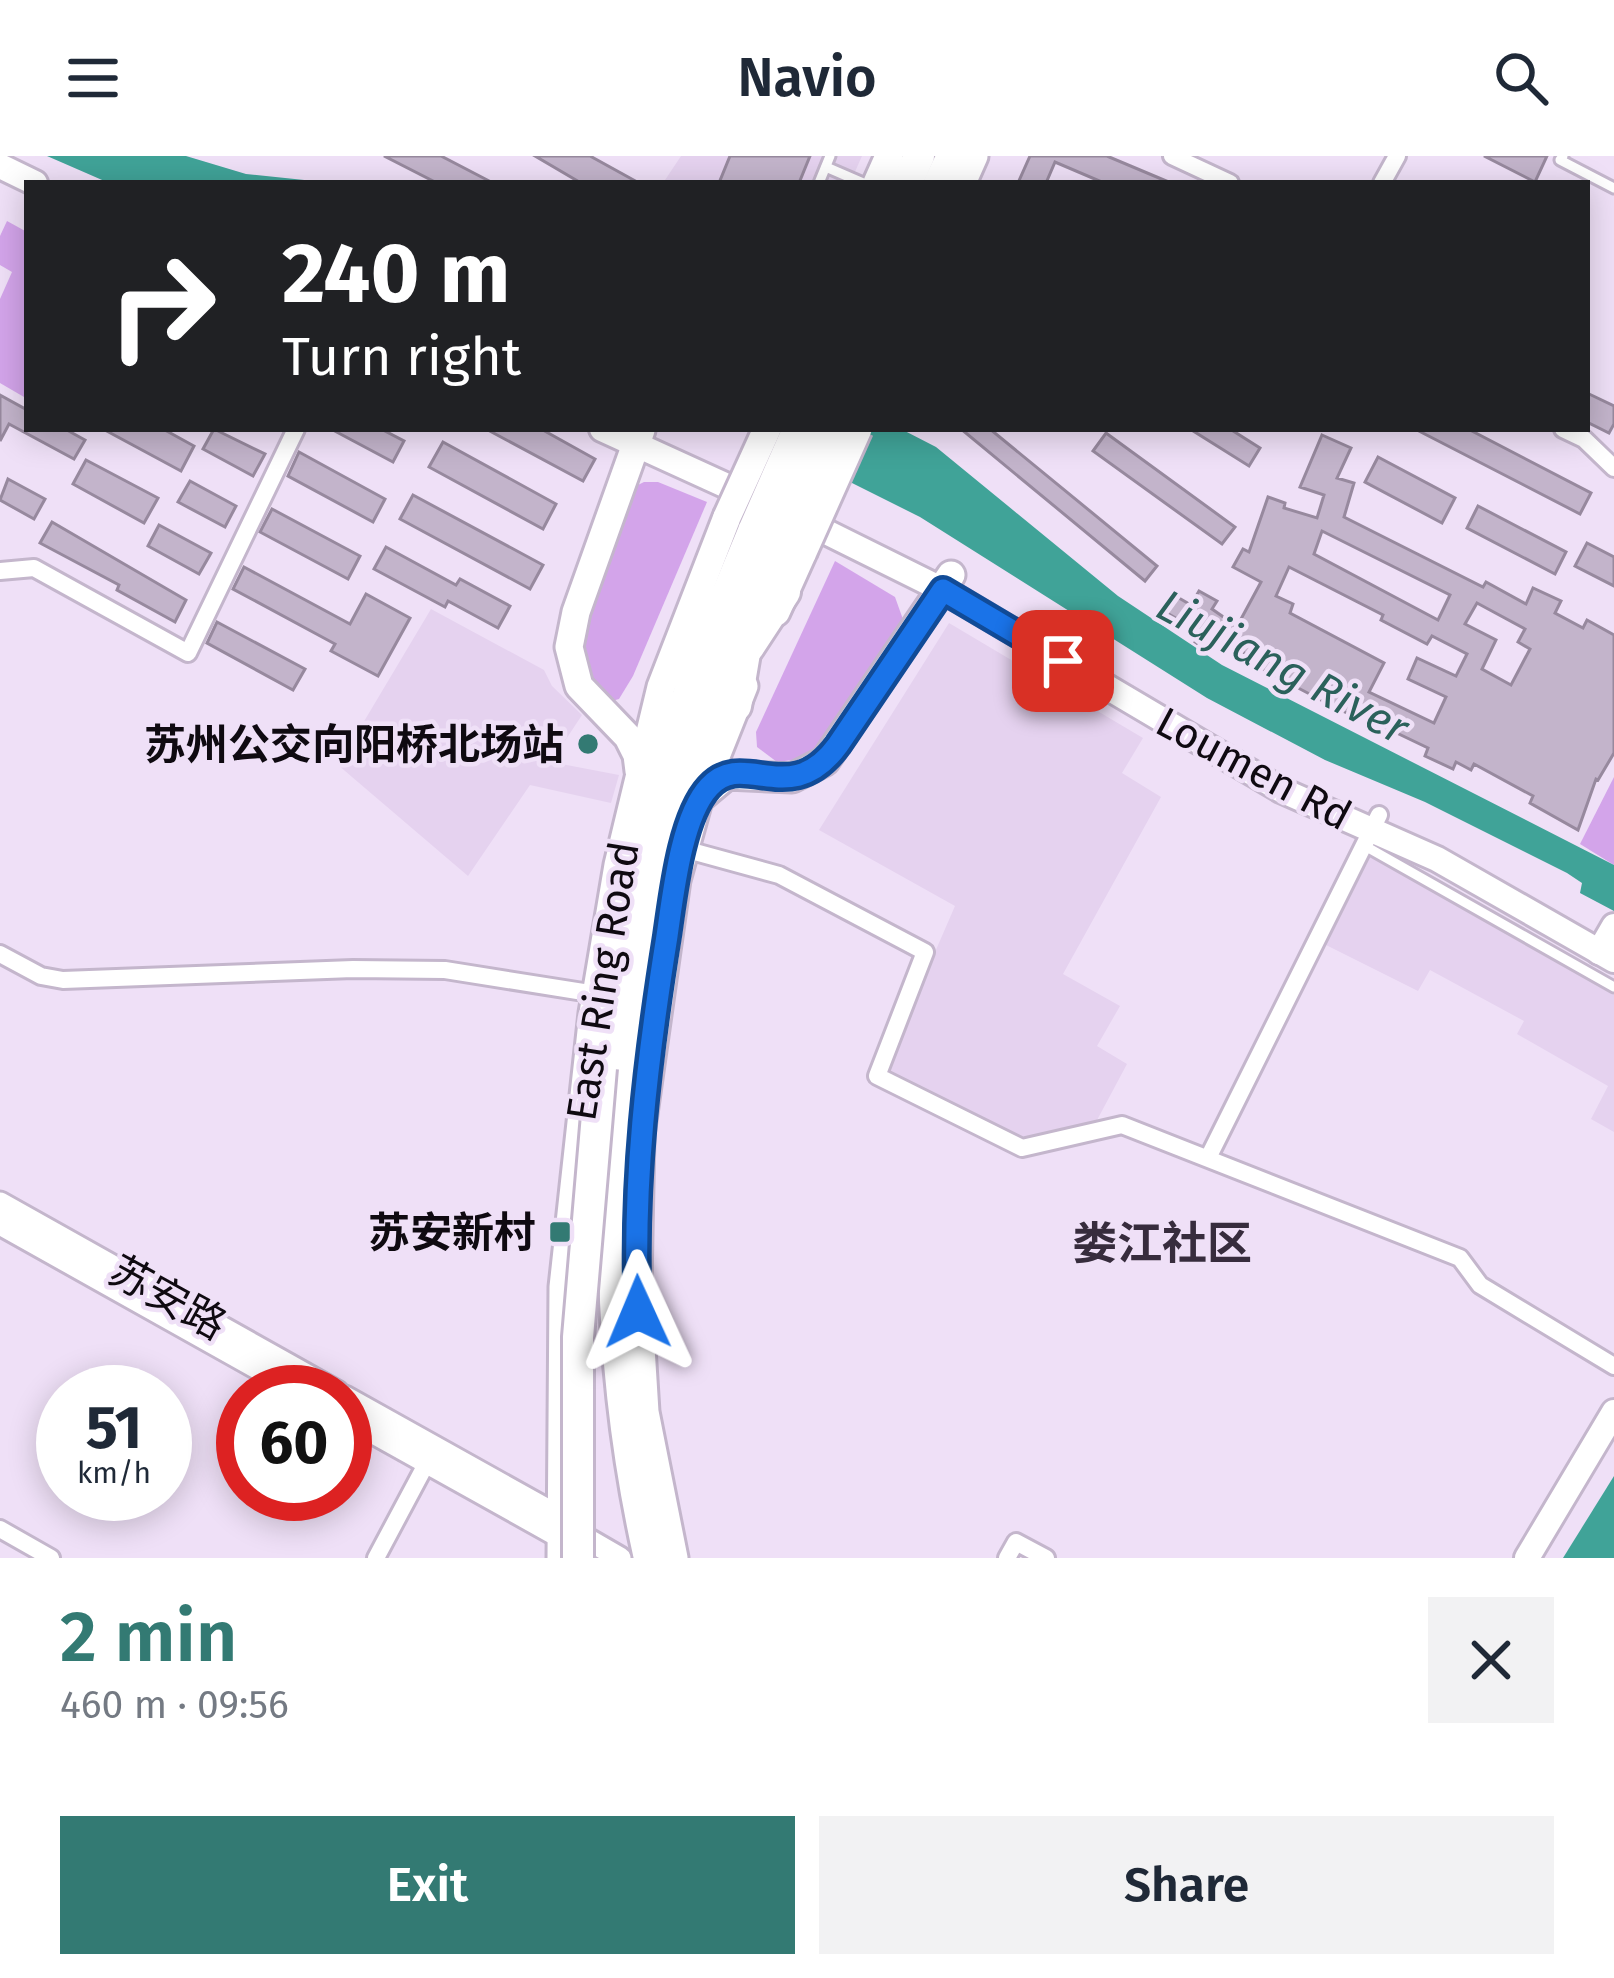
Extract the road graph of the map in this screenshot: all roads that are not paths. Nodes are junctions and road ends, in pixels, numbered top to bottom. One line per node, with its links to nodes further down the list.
1 (1172, 156): 7 (street)
2 (1563, 156): 8 (lane)
3 (828, 162): 6 (lane)
4 (0, 166): 5 (main road)
5 (29, 180)
6 (858, 180)
7 (1224, 180)
8 (1614, 188)
9 (295, 432): 18 (street)
10 (767, 432): 17 (main road, East Ring Road, bridge)
11 (794, 432): 17 (highway, bridge)
12 (827, 432): 17 (highway, bridge)
13 (855, 432): 17 (main road, East Ring Road, bridge)
14 (1569, 432): 16 (street)
15 (638, 434): 19 (main road, Loumen Rd); 24 (main road)
16 (1614, 468)
17 (766, 535): 20 (main road, East Ring Road); 21 (highway); 23 (main road, East Ring Road); 37 (highway)
18 (0, 571)
19 (947, 582): 27 (main road); 29 (main road, Loumen Rd)
20 (785, 592): 22 (highway); 25 (main road, East Ring Road)
21 (753, 602): 22 (highway); 25 (highway)
22 (745, 652): 25 (highway)
23 (661, 687): 24 (main road); 26 (main road, East Ring Road)
24 (590, 699): 26 (main road)
25 (724, 704): 27 (main road); 28 (main road, East Ring Road); 33 (highway)
26 (638, 775): 35 (main road, East Ring Road)
27 (755, 775): 28 (main road)
28 (697, 804): 30 (main road, East Ring Road)
29 (1372, 831): 31 (main road, Loumen Rd); 34 (lane); 38 (street)
30 (685, 849): 36 (main road, East Ring Road); 38 (street)
31 (1610, 944)
32 (0, 953): 35 (street)
33 (635, 985): 36 (highway); 37 (highway)
34 (1614, 987)
35 (596, 994): 49 (main road, East Ring Road)
36 (652, 1030): 37 (highway); 54 (main road, East Ring Road)
37 (612, 1072): 49 (highway, bridge); 53 (highway)
38 (1209, 1156): 43 (street)
39 (0, 1203): 42 (street, 苏安路)
40 (0, 1224): 41 (street, 苏安路)
41 (252, 1365)
42 (289, 1365)
43 (1614, 1366)
44 (1614, 1412): 57 (main road)
45 (372, 1415): 47 (street)
46 (372, 1429): 47 (street)
47 (431, 1455): 49 (street); 51 (street)
48 (0, 1529): 50 (street)
49 (568, 1541): 52 (street)
50 (51, 1558)
51 (376, 1558)
52 (620, 1558)
53 (649, 1558)
54 (674, 1558)
55 (1007, 1558): 56 (street)
56 (1046, 1558)
57 (1527, 1558)

